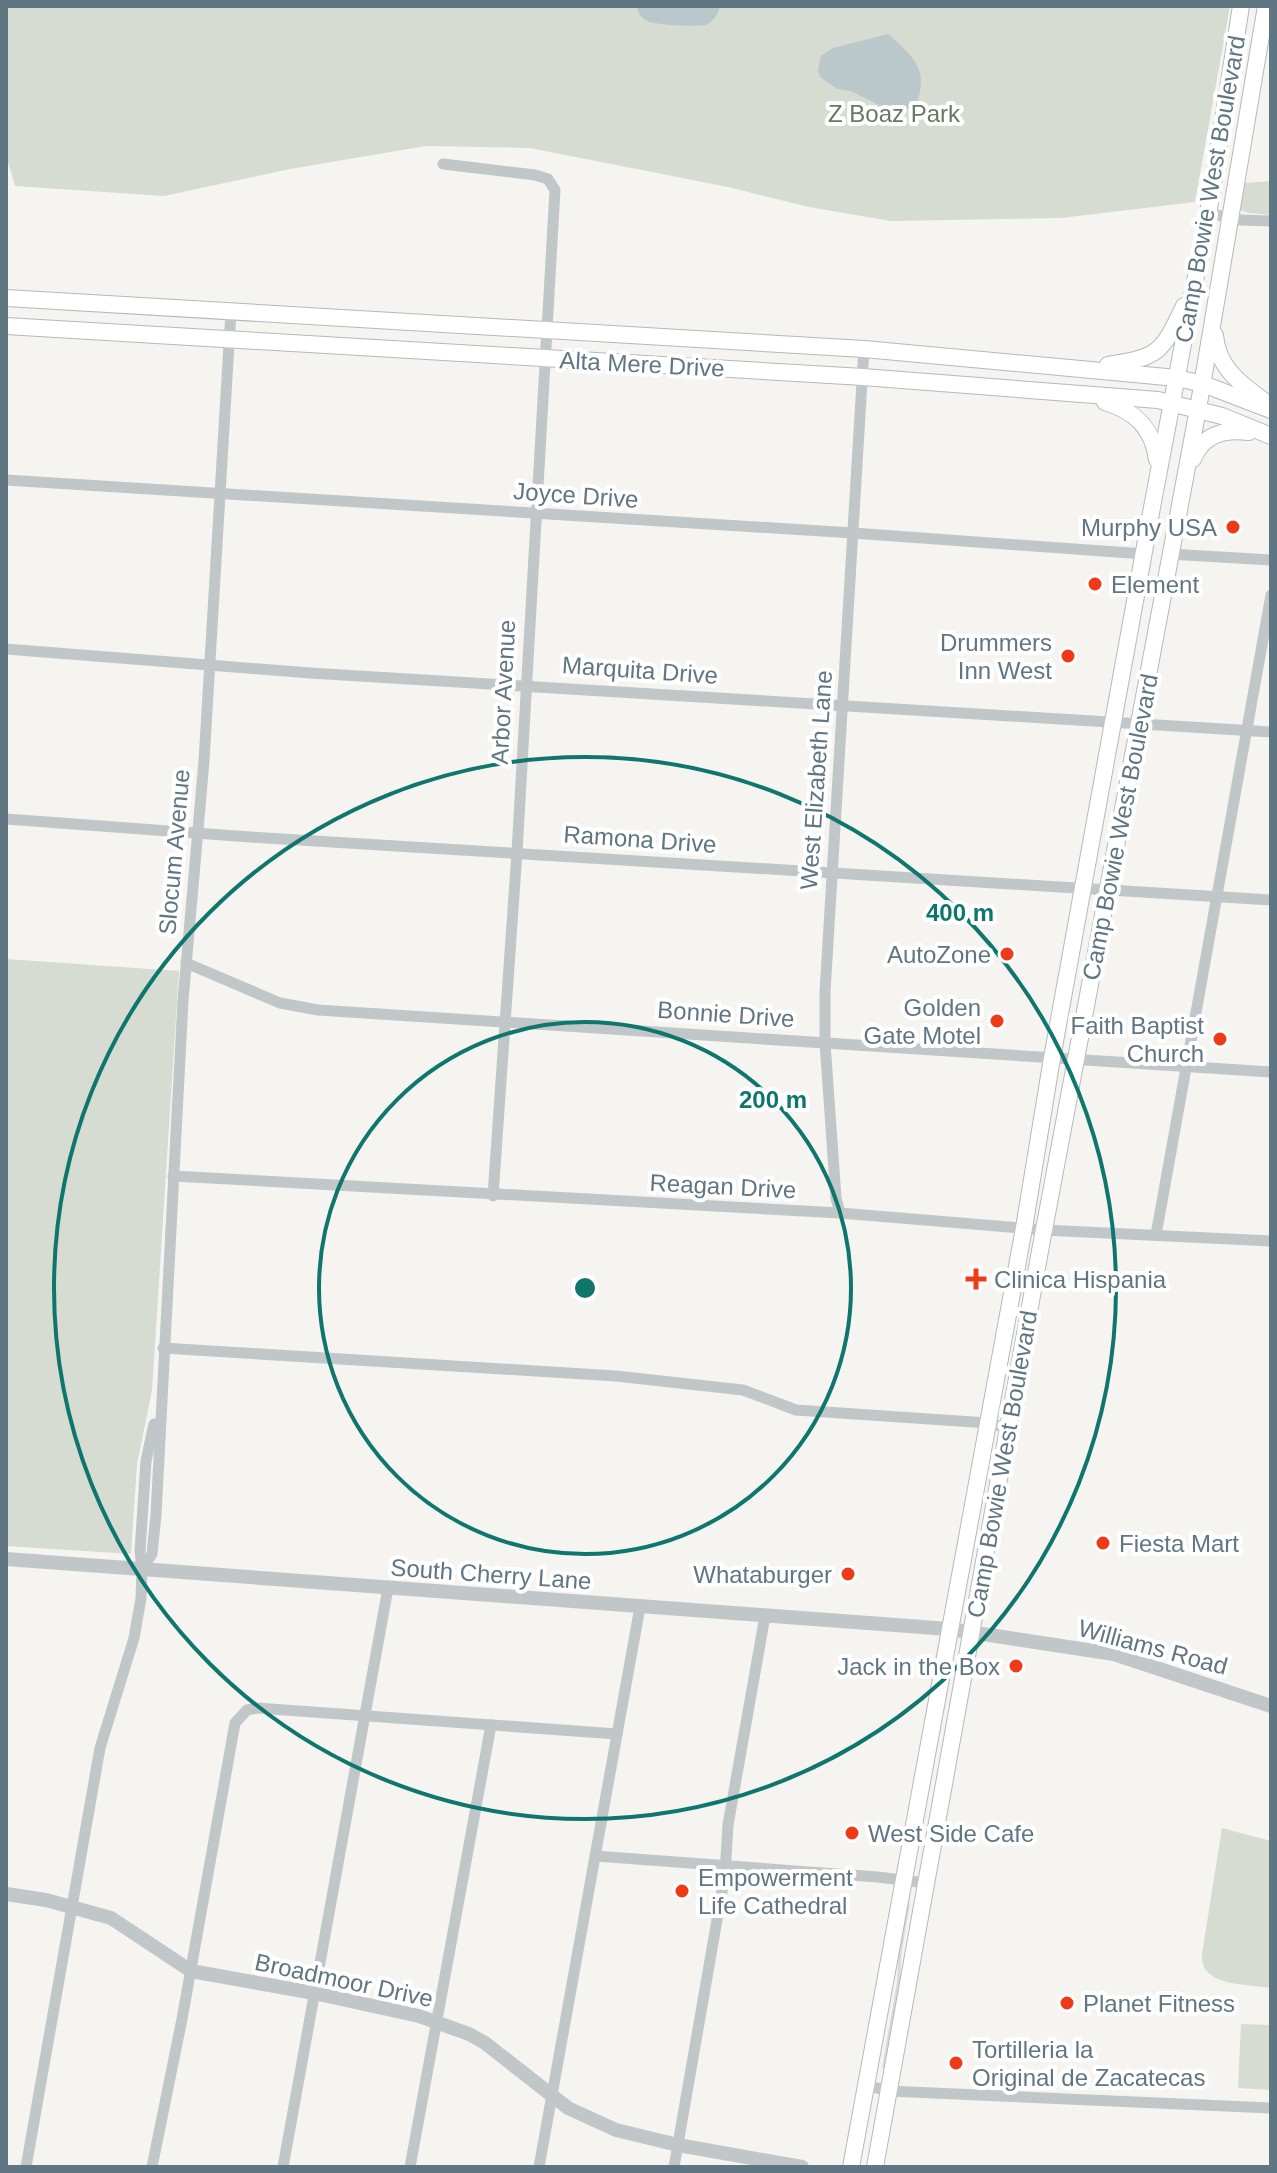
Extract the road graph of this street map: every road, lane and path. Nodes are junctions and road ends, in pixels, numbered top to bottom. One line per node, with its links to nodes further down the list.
1 (1241, 6): 4 (main road, Camp Bowie West Boulevard)
2 (1266, 6): 5 (main road, Camp Bowie West Boulevard)
3 (443, 164): 12 (street, Arbor Avenue)
4 (1208, 213): 5 (street); 7 (main road, Camp Bowie West Boulevard)
5 (1232, 217): 6 (street); 10 (main road, Camp Bowie West Boulevard)
6 (1271, 221)
7 (1192, 297): 16 (main road); 18 (main road, Camp Bowie West Boulevard)
8 (6, 298): 9 (main road, Alta Mere Drive)
9 (231, 311): 12 (main road, Alta Mere Drive); 13 (street, Slocum Avenue)
10 (1215, 314): 19 (main road, Camp Bowie West Boulevard); 22 (main road)
11 (6, 326): 13 (main road, Alta Mere Drive)
12 (546, 330): 14 (main road, Alta Mere Drive); 15 (street, Arbor Avenue)
13 (229, 339): 15 (main road, Alta Mere Drive); 26 (street, Slocum Avenue)
14 (864, 349): 16 (main road, Alta Mere Drive); 17 (street, West Elizabeth Lane)
15 (544, 358): 17 (main road, Alta Mere Drive); 28 (street, Arbor Avenue)
16 (1079, 369): 18 (main road, Alta Mere Drive)
17 (863, 377): 20 (main road, Alta Mere Drive); 29 (street, West Elizabeth Lane)
18 (1177, 378): 19 (main road, Alta Mere Drive); 21 (main road, Camp Bowie West Boulevard)
19 (1203, 384): 22 (main road, Alta Mere Drive); 23 (main road, Camp Bowie West Boulevard)
20 (1076, 393): 21 (main road, Alta Mere Drive); 27 (main road)
21 (1172, 402): 23 (main road, Alta Mere Drive); 27 (main road, Camp Bowie West Boulevard)
22 (1271, 408)
23 (1198, 409): 24 (main road, Alta Mere Drive); 30 (main road, Camp Bowie West Boulevard)
24 (1268, 435): 30 (main road)
25 (6, 480): 26 (street, Joyce Drive)
26 (220, 493): 28 (street, Joyce Drive); 35 (street, Slocum Avenue)
27 (1153, 502): 31 (main road, Camp Bowie West Boulevard)
28 (535, 514): 29 (street, Joyce Drive); 36 (street, Arbor Avenue)
29 (853, 533): 31 (street, Joyce Drive); 37 (street, West Elizabeth Lane)
30 (1171, 546): 32 (street); 39 (main road, Camp Bowie West Boulevard)
31 (1144, 554): 38 (main road, Camp Bowie West Boulevard)
32 (1271, 560)
33 (1271, 595): 40 (street)
34 (6, 649): 35 (street, Marquita Drive)
35 (209, 664): 36 (street, Marquita Drive); 43 (street, Slocum Avenue)
36 (526, 685): 37 (street, Marquita Drive); 44 (street, Arbor Avenue)
37 (843, 705): 38 (street, Marquita Drive); 45 (street, West Elizabeth Lane)
38 (1115, 722): 39 (street, Marquita Drive); 46 (main road, Camp Bowie West Boulevard)
39 (1140, 723): 40 (street, Marquita Drive); 47 (main road, Camp Bowie West Boulevard)
40 (1247, 731): 41 (street, Marquita Drive); 48 (street)
41 (1271, 732)
42 (6, 819): 43 (street, Ramona Drive)
43 (198, 833): 44 (street, Ramona Drive); 50 (street, Slocum Avenue)
44 (517, 852): 45 (street, Ramona Drive); 51 (street, Arbor Avenue)
45 (832, 873): 46 (street, Ramona Drive); 52 (street, West Elizabeth Lane)
46 (1083, 889): 47 (street, Ramona Drive); 53 (main road, Camp Bowie West Boulevard)
47 (1107, 890): 48 (street, Ramona Drive); 54 (main road, Camp Bowie West Boulevard)
48 (1217, 897): 49 (street, Ramona Drive); 55 (street)
49 (1271, 900)
50 (186, 963): 51 (street, Bonnie Drive); 57 (street, Slocum Avenue)
51 (506, 1022): 52 (street, Bonnie Drive); 58 (street, Arbor Avenue)
52 (825, 1043): 53 (street, Bonnie Drive); 59 (street, West Elizabeth Lane)
53 (1052, 1058): 54 (street, Bonnie Drive); 60 (main road, Camp Bowie West Boulevard)
54 (1077, 1060): 55 (street, Bonnie Drive); 61 (main road, Camp Bowie West Boulevard)
55 (1186, 1067): 56 (street, Bonnie Drive); 62 (street)
56 (1271, 1072)
57 (173, 1176): 58 (street, Reagan Drive); 64 (street, Slocum Avenue)
58 (493, 1196): 59 (street, Reagan Drive)
59 (840, 1213): 60 (street, Reagan Drive)
60 (1024, 1228): 61 (street, Reagan Drive); 65 (main road, Camp Bowie West Boulevard)
61 (1044, 1230): 62 (street, Reagan Drive); 66 (main road, Camp Bowie West Boulevard)
62 (1156, 1235): 63 (street, Reagan Drive)
63 (1271, 1241)
64 (163, 1348): 65 (street); 68 (street, Slocum Avenue)
65 (988, 1423): 66 (street); 72 (main road, Camp Bowie West Boulevard)
66 (1008, 1428): 73 (main road, Camp Bowie West Boulevard)
67 (6, 1559): 68 (street, South Cherry Lane)
68 (142, 1569): 69 (street, South Cherry Lane); 83 (street, Slocum Avenue)
69 (388, 1588): 70 (street, South Cherry Lane); 75 (street)
70 (640, 1607): 71 (street, South Cherry Lane); 77 (street)
71 (765, 1616): 72 (street, South Cherry Lane); 79 (street)
72 (949, 1629): 73 (street, South Cherry Lane); 80 (main road, Camp Bowie West Boulevard)
73 (973, 1634): 74 (street, Williams Road); 81 (main road, Camp Bowie West Boulevard)
74 (1271, 1706)
75 (365, 1715): 76 (street); 84 (street); 85 (street)
76 (491, 1725): 77 (street); 86 (street)
77 (617, 1734): 78 (street)
78 (595, 1856): 79 (street); 89 (street)
79 (725, 1865): 80 (street); 91 (street)
80 (903, 1880): 81 (street); 87 (main road, Camp Bowie West Boulevard)
81 (926, 1883): 88 (main road, Camp Bowie West Boulevard)
82 (6, 1894): 83 (street, Broadmoor Drive)
83 (74, 1907): 84 (street, Broadmoor Drive); 92 (street, Slocum Avenue)
84 (191, 1971): 85 (street, Broadmoor Drive); 93 (street)
85 (314, 1993): 86 (street, Broadmoor Drive); 94 (street)
86 (437, 2022): 89 (street, Broadmoor Drive); 95 (street)
87 (866, 2085): 88 (street); 99 (main road, Camp Bowie West Boulevard)
88 (888, 2091): 90 (street); 100 (main road, Camp Bowie West Boulevard)
89 (552, 2097): 91 (street, Broadmoor Drive); 96 (street)
90 (1271, 2108)
91 (678, 2145): 97 (street); 98 (street, Broadmoor Drive)
92 (26, 2167)
93 (152, 2167)
94 (283, 2167)
95 (410, 2167)
96 (539, 2167)
97 (674, 2167)
98 (802, 2167)
99 (851, 2167)
100 (875, 2167)

